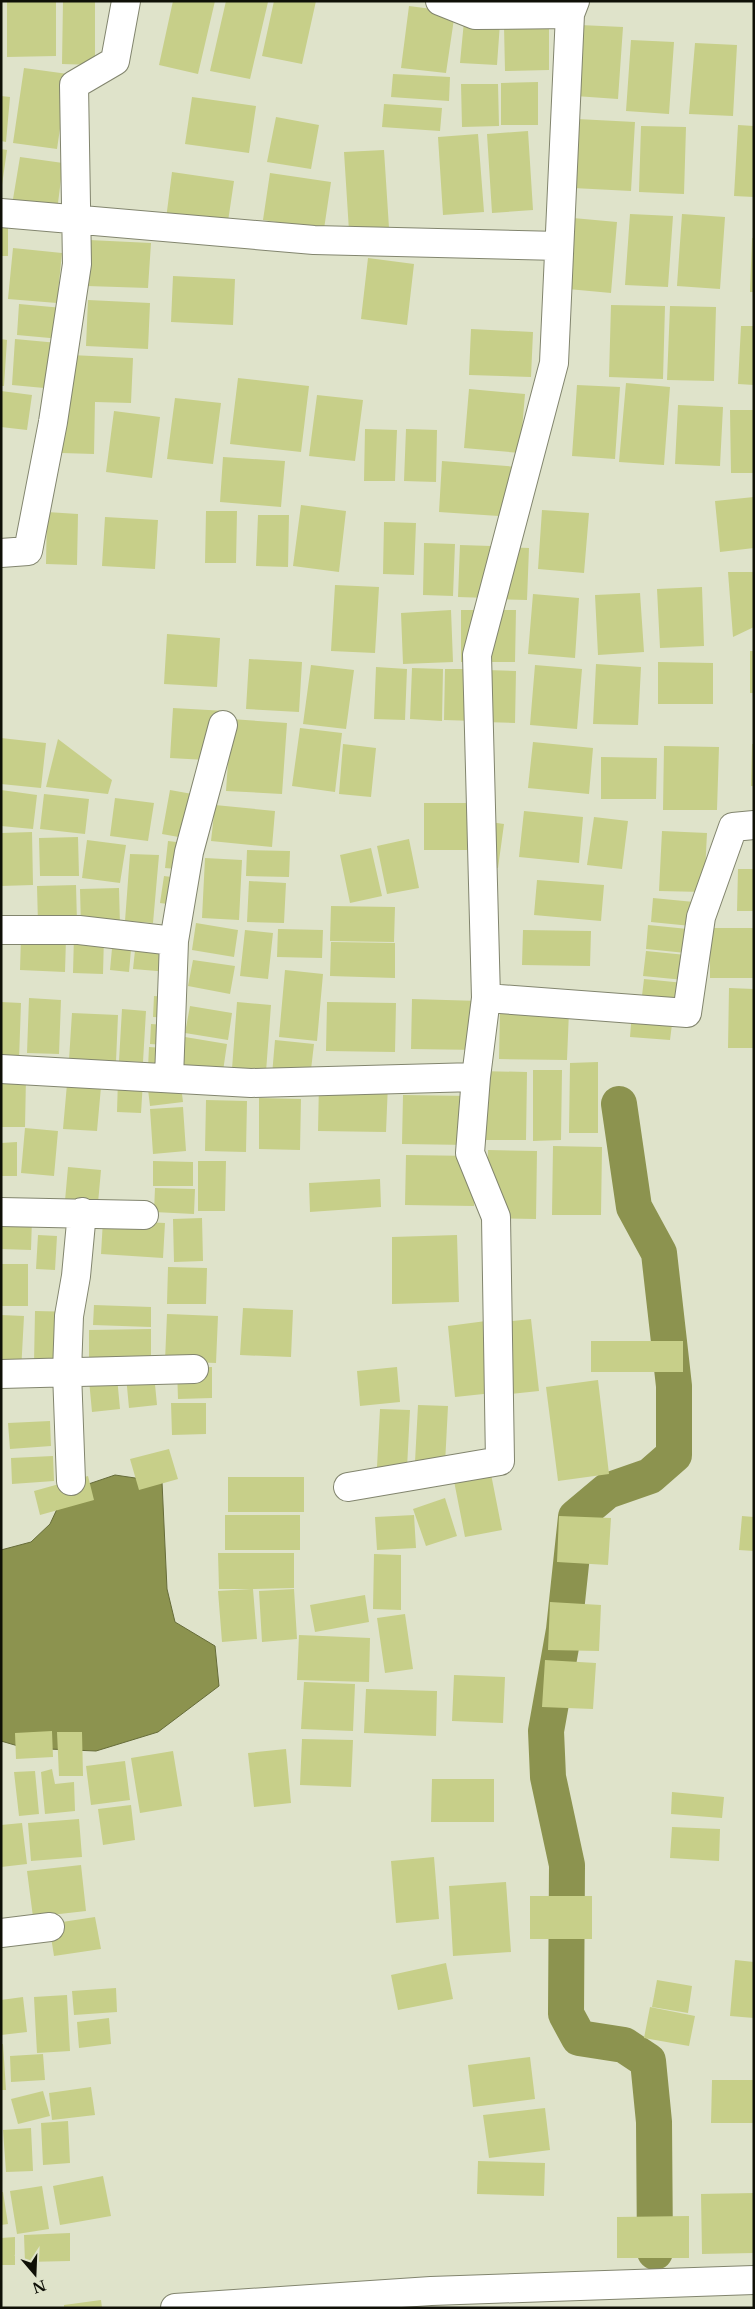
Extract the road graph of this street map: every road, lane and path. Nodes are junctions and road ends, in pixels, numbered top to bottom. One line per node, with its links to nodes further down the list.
1 (126, 1): 5 (street)
2 (440, 1): 3 (street)
3 (573, 7): 6 (street)
4 (1, 213): 5 (street)
5 (75, 219): 6 (street); 7 (street)
6 (560, 246): 12 (street)
7 (1, 553)
8 (223, 725): 11 (street)
9 (754, 825): 12 (street)
10 (1, 930): 11 (street)
11 (174, 941): 15 (street)
12 (486, 998): 14 (street)
13 (1, 1069): 15 (street)
14 (476, 1077): 15 (street); 23 (street)
15 (169, 1078)
16 (1, 1212): 17 (street)
17 (82, 1212): 18 (street); 20 (street)
18 (144, 1215)
19 (194, 1369): 20 (street)
20 (67, 1372): 21 (street); 22 (street)
21 (1, 1374)
22 (71, 1481)
23 (348, 1487)
24 (50, 1926): 25 (street)
25 (1, 1933)
26 (754, 2280): 27 (street)
27 (391, 2300): 28 (street)
28 (175, 2308)

